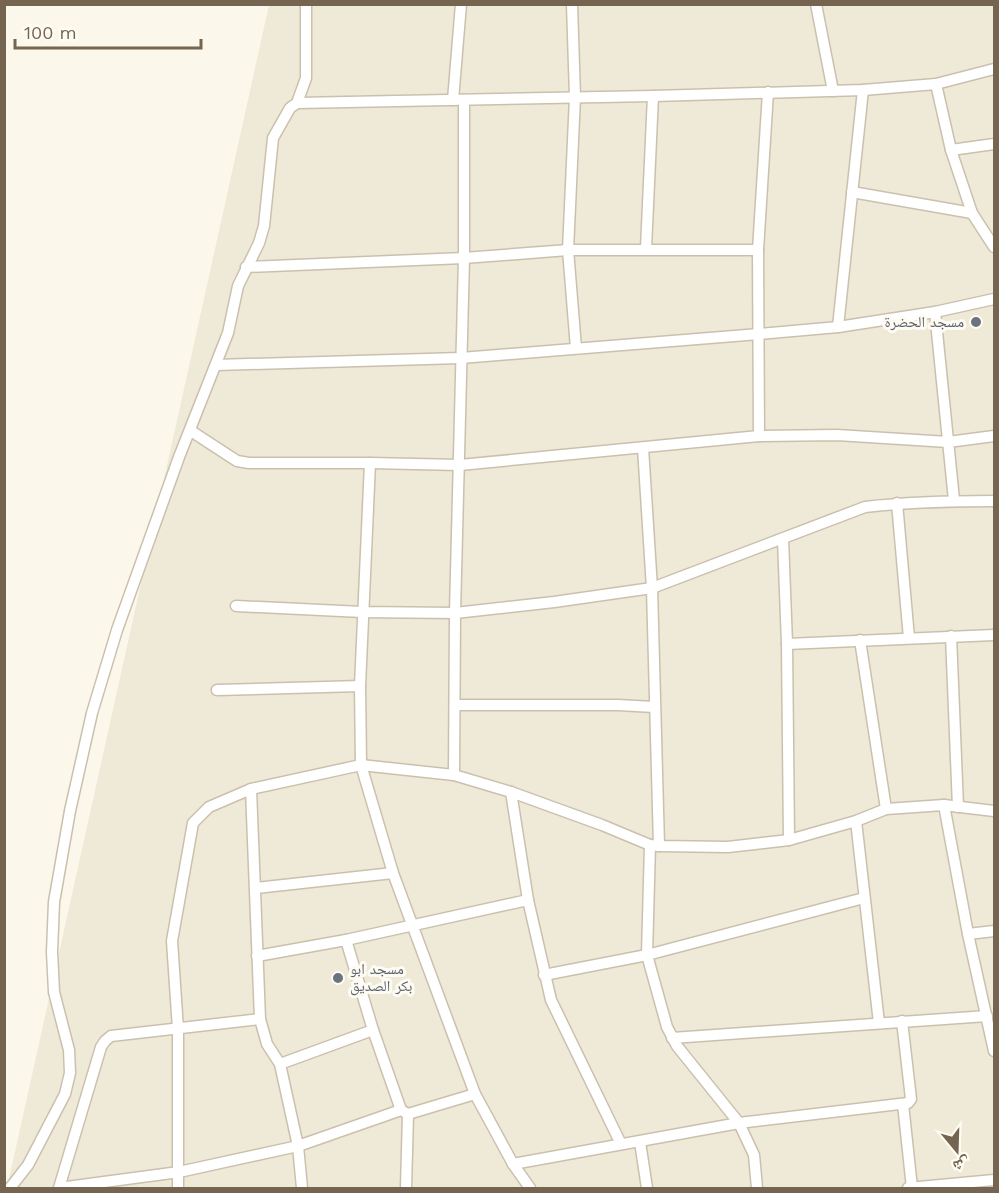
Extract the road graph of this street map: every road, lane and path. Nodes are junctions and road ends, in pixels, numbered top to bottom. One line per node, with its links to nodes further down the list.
1 (306, 4): 13 (street)
2 (460, 4): 12 (street)
3 (572, 4): 11 (street)
4 (816, 4): 8 (street)
5 (994, 69): 6 (street)
6 (936, 84): 7 (street); 15 (street)
7 (863, 90): 8 (street); 16 (street)
8 (833, 91): 9 (street)
9 (768, 92): 10 (street); 21 (street)
10 (654, 96): 11 (street); 19 (street)
11 (575, 97): 12 (street); 20 (street)
12 (458, 100): 13 (street); 22 (street)
13 (297, 103): 23 (street)
14 (994, 144): 15 (street)
15 (951, 150): 17 (street)
16 (852, 192): 17 (street); 26 (street)
17 (972, 213): 18 (street)
18 (994, 247)
19 (646, 248): 20 (street); 21 (street)
20 (568, 250): 22 (street); 28 (street)
21 (758, 250): 27 (street)
22 (464, 258): 23 (street); 29 (street)
23 (246, 267): 30 (street)
24 (994, 299): 25 (street)
25 (935, 312): 26 (street); 34 (street)
26 (838, 327): 27 (street)
27 (759, 334): 28 (street); 32 (street)
28 (576, 348): 29 (street)
29 (461, 358): 30 (street); 37 (street)
30 (216, 365): 31 (street)
31 (191, 431): 36 (street); 96 (street)
32 (759, 436): 34 (street); 35 (street)
33 (994, 436): 34 (street)
34 (948, 442): 38 (street)
35 (643, 448): 37 (street); 42 (street)
36 (370, 463): 37 (street); 44 (street)
37 (459, 465): 45 (street)
38 (954, 500): 39 (street); 40 (street)
39 (994, 501)
40 (897, 503): 41 (street); 48 (street)
41 (783, 539): 42 (street); 50 (street)
42 (652, 588): 45 (street); 54 (street)
43 (236, 606): 44 (street)
44 (362, 612): 45 (street); 51 (street)
45 (455, 613): 53 (street)
46 (994, 635): 47 (street)
47 (951, 636): 48 (street); 60 (street)
48 (909, 638): 49 (street)
49 (860, 640): 50 (street); 61 (street)
50 (787, 644): 64 (street)
51 (360, 686): 52 (street); 55 (street)
52 (217, 690)
53 (456, 705): 54 (street); 56 (street)
54 (654, 707): 65 (street)
55 (361, 765): 56 (street); 57 (street); 66 (street)
56 (454, 775): 58 (street)
57 (251, 789): 67 (street); 81 (street)
58 (511, 792): 65 (street); 69 (street)
59 (944, 805): 60 (street); 61 (street); 72 (street)
60 (958, 807): 62 (street)
61 (886, 809): 63 (street)
62 (994, 811)
63 (856, 821): 64 (street); 68 (street)
64 (789, 840): 65 (street)
65 (654, 845): 74 (street)
66 (393, 873): 67 (street); 70 (street)
67 (256, 888): 75 (street)
68 (864, 898): 74 (street); 80 (street)
69 (528, 900): 70 (street); 76 (street)
70 (413, 924): 73 (street); 86 (street)
71 (994, 931): 72 (street)
72 (968, 934): 77 (street)
73 (346, 940): 75 (street); 82 (street)
74 (647, 955): 76 (street); 83 (street)
75 (257, 956): 78 (street)
76 (544, 975): 91 (street)
77 (987, 1016): 79 (street); 84 (street)
78 (260, 1019): 81 (street); 85 (street)
79 (902, 1021): 80 (street); 87 (street)
80 (879, 1023): 83 (street)
81 (178, 1029): 94 (street); 97 (street)
82 (373, 1030): 85 (street); 88 (street)
83 (672, 1038): 89 (street)
84 (994, 1051)
85 (280, 1064): 92 (street)
86 (475, 1094): 88 (street); 93 (street)
87 (903, 1104): 89 (street); 104 (street)
88 (404, 1112): 92 (street); 100 (street)
89 (739, 1123): 90 (street); 103 (street)
90 (640, 1142): 91 (street); 102 (street)
91 (621, 1144): 93 (street)
92 (297, 1146): 94 (street); 99 (street)
93 (513, 1164): 101 (street)
94 (178, 1172): 97 (street); 98 (street)
95 (994, 1180): 104 (street)
96 (10, 1188)
97 (59, 1188)
98 (178, 1188)
99 (302, 1188)
100 (406, 1188)
101 (530, 1188)
102 (647, 1188)
103 (757, 1188)
104 (910, 1188)

